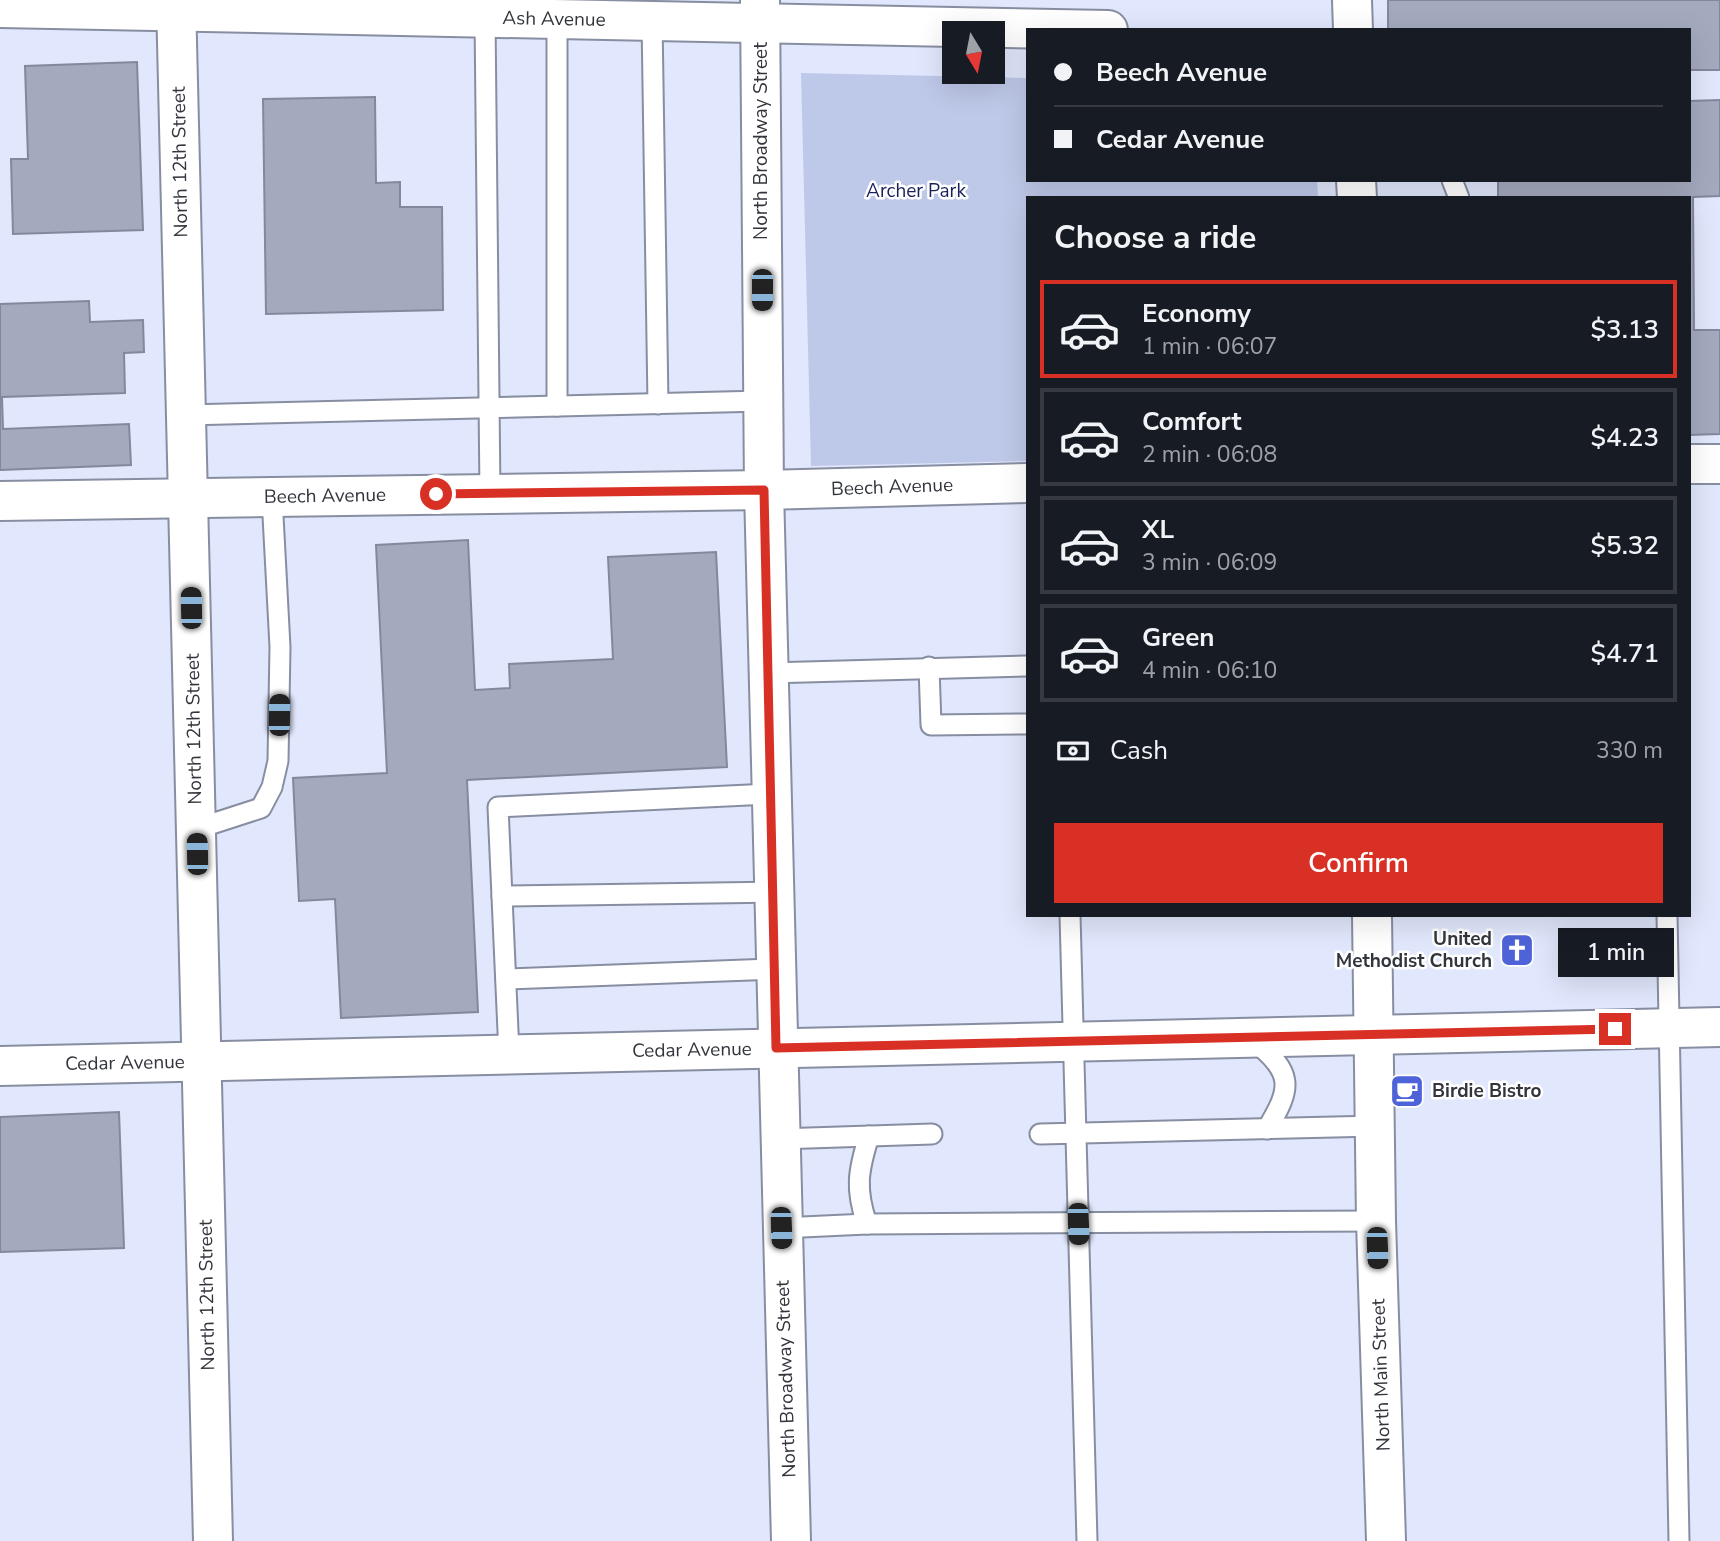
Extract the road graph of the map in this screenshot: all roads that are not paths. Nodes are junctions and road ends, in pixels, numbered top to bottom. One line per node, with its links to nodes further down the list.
1 (1352, 0): 9 (street)
2 (176, 6): 3 (street, Ash Avenue); 5 (street, Ash Avenue); 14 (street, North 12th Street)
3 (0, 8)
4 (760, 11): 7 (street, Ash Avenue); 8 (street, Ash Avenue); 10 (street, North Broadway Street)
5 (485, 17): 6 (street, Ash Avenue); 13 (lane)
6 (557, 19): 7 (street, Ash Avenue); 12 (lane)
7 (652, 20): 11 (lane)
8 (1071, 28)
9 (1353, 28)
10 (763, 401): 11 (lane); 18 (street, North Broadway Street)
11 (658, 404): 12 (lane)
12 (557, 406): 13 (lane)
13 (489, 408): 14 (lane); 19 (lane)
14 (186, 415): 21 (street, North 12th Street)
15 (1691, 464): 16 (street)
16 (1720, 464)
17 (1026, 483): 18 (street, Beech Avenue)
18 (764, 490): 19 (street, Beech Avenue); 25 (street, North Broadway Street)
19 (490, 494): 20 (street, Beech Avenue)
20 (272, 497): 21 (street, Beech Avenue); 28 (lane)
21 (188, 498): 22 (street, Beech Avenue); 28 (street, North 12th Street)
22 (0, 501)
23 (1026, 666): 24 (lane)
24 (929, 667): 25 (lane); 26 (lane)
25 (768, 673): 27 (street, North Broadway Street)
26 (1026, 724)
27 (771, 794): 29 (street, North Broadway Street); 30 (lane)
28 (196, 828): 43 (street, North 12th Street)
29 (773, 892): 30 (lane); 34 (street, North Broadway Street)
30 (502, 896): 35 (lane)
31 (1070, 917): 40 (lane)
32 (1373, 917): 38 (street, North Main Street)
33 (1667, 917): 37 (lane)
34 (774, 969): 35 (lane); 41 (street, North Broadway Street)
35 (506, 979): 42 (lane)
36 (1720, 1027): 37 (street, Cedar Avenue)
37 (1668, 1028): 38 (street, Cedar Avenue); 60 (lane)
38 (1375, 1035): 39 (street, Cedar Avenue); 45 (street, North Main Street)
39 (1250, 1037): 40 (street, Cedar Avenue); 46 (lane)
40 (1073, 1041): 41 (street, Cedar Avenue); 47 (lane)
41 (776, 1048): 42 (street, Cedar Avenue); 51 (street, North Broadway Street)
42 (509, 1054): 43 (street, Cedar Avenue)
43 (202, 1062): 44 (street, Cedar Avenue); 56 (street, North 12th Street)
44 (0, 1066)
45 (1377, 1126): 46 (lane); 52 (street, North Main Street)
46 (1267, 1129): 47 (lane)
47 (1075, 1133): 49 (lane); 54 (lane)
48 (932, 1134): 50 (lane)
49 (1040, 1134)
50 (869, 1136): 51 (lane); 53 (lane)
51 (778, 1139): 55 (street, North Broadway Street)
52 (1376, 1221): 54 (lane); 59 (street, North Main Street)
53 (867, 1224): 54 (lane); 55 (lane)
54 (1078, 1224): 58 (lane)
55 (781, 1228): 57 (street, North Broadway Street)
56 (213, 1541)
57 (791, 1541)
58 (1087, 1541)
59 (1385, 1541)
60 (1679, 1541)

